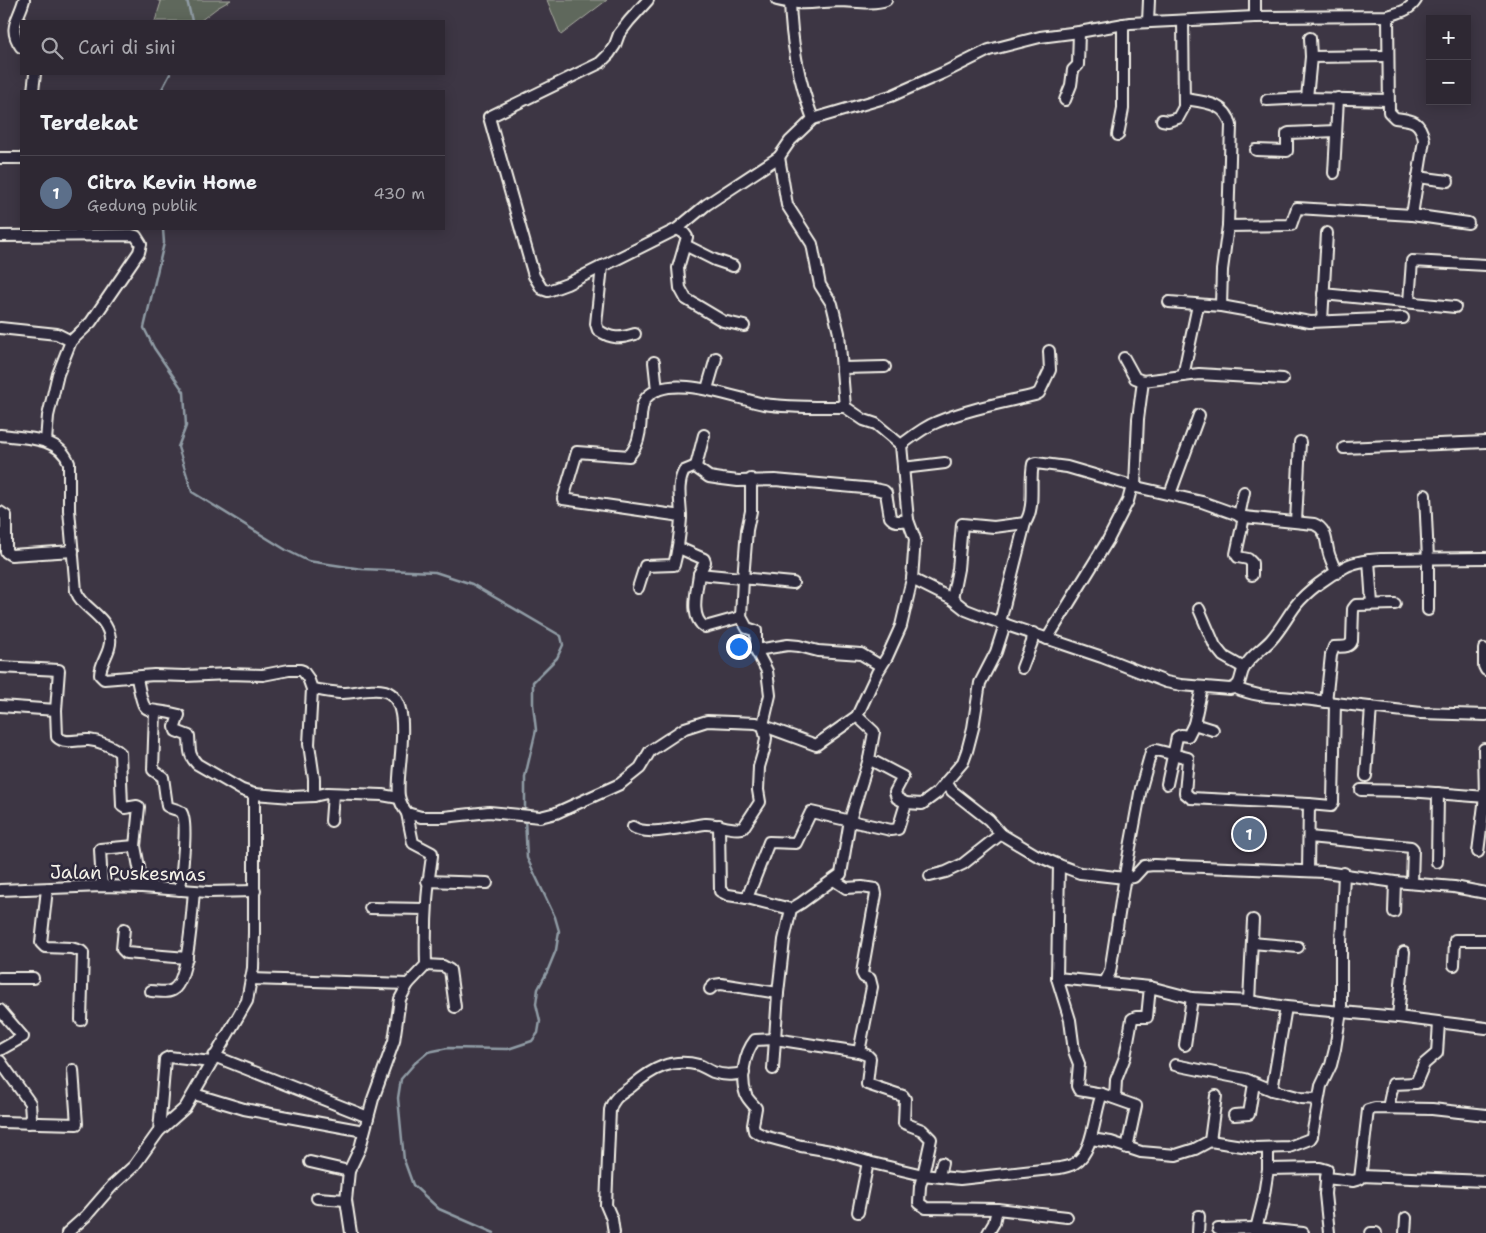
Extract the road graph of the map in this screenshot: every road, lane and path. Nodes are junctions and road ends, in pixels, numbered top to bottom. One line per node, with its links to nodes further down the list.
1 (24, 0): 16 (street)
2 (648, 0): 46 (street)
3 (777, 0): 8 (street)
4 (886, 0): 8 (street)
5 (1149, 0): 12 (street)
6 (1255, 0): 10 (street)
7 (1416, 0): 9 (street)
8 (790, 2): 27 (street)
9 (1388, 16): 10 (street); 17 (street)
10 (1255, 17): 11 (street)
11 (1183, 21): 12 (street); 23 (street)
12 (1148, 22): 13 (street)
13 (1123, 24): 14 (street); 30 (street)
14 (1079, 32): 24 (street); 27 (street)
15 (1310, 38): 18 (street)
16 (20, 46)
17 (1388, 56): 18 (street); 26 (street)
18 (1311, 57): 21 (street)
19 (35, 75): 20 (street)
20 (33, 90)
21 (1307, 98): 22 (street); 25 (street)
22 (1338, 98): 26 (street); 29 (street)
23 (1185, 99): 28 (street); 40 (street)
24 (1064, 100)
25 (1267, 100)
26 (1388, 100): 36 (street)
27 (813, 119): 32 (street)
28 (1162, 120)
29 (1336, 131): 31 (street); 35 (street)
30 (1118, 135)
31 (1256, 150)
32 (779, 157): 41 (street); 65 (street)
33 (0, 158): 34 (street)
34 (20, 158)
35 (1334, 173)
36 (1418, 177): 37 (street); 38 (street)
37 (1448, 181)
38 (1412, 215): 39 (street); 40 (street)
39 (1468, 223)
40 (1228, 226): 52 (street)
41 (677, 229): 44 (street); 46 (street)
42 (1327, 233): 48 (street)
43 (0, 236): 59 (street)
44 (685, 245): 47 (street); 56 (street)
45 (1486, 265): 50 (street)
46 (602, 266): 58 (street)
47 (733, 266)
48 (1323, 294): 50 (street); 55 (street)
49 (1169, 302): 51 (street)
50 (1409, 302): 53 (street)
51 (1198, 305): 52 (street); 66 (street)
52 (1221, 306): 55 (street)
53 (1455, 307)
54 (1403, 318): 55 (street)
55 (1322, 321)
56 (744, 326)
57 (0, 328): 59 (street)
58 (635, 334)
59 (71, 341): 75 (street)
60 (1049, 351): 78 (street)
61 (716, 358): 69 (street)
62 (1124, 358): 68 (street)
63 (654, 362): 70 (street)
64 (885, 367): 65 (street)
65 (843, 368): 71 (street)
66 (1183, 376): 67 (street); 68 (street)
67 (1283, 379)
68 (1143, 381): 84 (street)
69 (707, 389): 70 (street); 71 (street)
70 (657, 390): 89 (street)
71 (845, 407): 78 (street)
72 (1199, 415): 86 (street)
73 (0, 435): 75 (street)
74 (704, 435): 81 (street)
75 (46, 441): 95 (street)
76 (1300, 442): 92 (street)
77 (1486, 442): 79 (street)
78 (902, 445): 82 (street)
79 (1344, 448)
80 (945, 463): 82 (street)
81 (696, 466): 83 (street); 89 (street)
82 (904, 468): 91 (street)
83 (751, 479): 91 (street); 102 (street)
84 (1134, 486): 86 (street); 93 (street); 114 (street)
85 (1244, 492): 90 (street)
86 (1170, 494): 90 (street)
87 (1425, 495): 96 (street)
88 (0, 512): 95 (street)
89 (681, 516): 94 (street)
90 (1242, 516): 92 (street); 101 (street)
91 (908, 520): 103 (street)
92 (1296, 522): 99 (street)
93 (1025, 523): 106 (street); 112 (street)
94 (678, 548): 100 (street); 105 (street)
95 (73, 551): 122 (street)
96 (1428, 558): 97 (street); 98 (street); 110 (street)
97 (1486, 558)
98 (1369, 560): 99 (street); 107 (street)
99 (1337, 573): 120 (street)
100 (698, 574): 102 (street); 111 (street)
101 (1252, 575)
102 (742, 579): 104 (street); 111 (street)
103 (912, 579): 106 (street); 117 (street)
104 (793, 583)
105 (638, 588)
106 (952, 599): 112 (street)
107 (1372, 604): 108 (street); 126 (street)
108 (1395, 604)
109 (1199, 609): 120 (street)
110 (1428, 610)
111 (741, 617): 116 (street)
112 (1002, 623): 113 (street); 140 (street)
113 (1033, 633): 114 (street); 119 (street)
114 (1047, 639): 123 (street)
115 (1484, 649): 121 (street)
116 (756, 650): 117 (street); 134 (street)
117 (881, 666): 132 (street)
118 (0, 667): 129 (street)
119 (1022, 668)
120 (1244, 668): 124 (street)
121 (1486, 670)
122 (137, 678): 125 (street); 130 (street)
123 (1202, 687): 124 (street); 133 (street)
124 (1236, 688): 126 (street)
125 (312, 689): 146 (street); 148 (street)
126 (1330, 702): 128 (street); 150 (street)
127 (0, 706): 129 (street)
128 (1371, 708): 131 (street); 139 (street)
129 (56, 710): 158 (street)
130 (155, 712): 144 (street); 175 (street)
131 (1486, 715)
132 (857, 716): 134 (street); 138 (street)
133 (1194, 724): 135 (street); 137 (street)
134 (763, 725): 151 (street); 154 (street)
135 (1213, 730)
136 (1484, 750): 147 (street)
137 (1172, 755): 141 (street); 150 (street); 165 (street)
138 (869, 760): 149 (street); 152 (street)
139 (1366, 776)
140 (946, 782): 149 (street); 156 (street)
141 (1167, 784)
142 (1361, 790): 143 (street)
143 (1438, 793): 147 (street); 160 (street)
144 (254, 794): 146 (street); 177 (street)
145 (333, 794): 146 (street); 148 (street); 153 (street)
146 (314, 796)
147 (1486, 797): 159 (street)
148 (399, 798): 151 (street)
149 (906, 803): 152 (street)
150 (1309, 804): 157 (street)
151 (407, 814): 167 (street)
152 (850, 820): 166 (street); 179 (street)
153 (331, 821)
154 (719, 825): 155 (street); 179 (street)
155 (633, 827)
156 (1001, 834): 161 (street); 164 (street)
157 (1309, 837): 162 (street); 171 (street)
158 (135, 846): 169 (street); 172 (street)
159 (1478, 852)
160 (1437, 862)
161 (1059, 865): 165 (street); 195 (street)
162 (1308, 871): 163 (street); 165 (street)
163 (1344, 873): 168 (street); 208 (street)
164 (930, 876)
165 (1125, 878): 197 (street)
166 (834, 880): 181 (street); 216 (street)
167 (427, 881): 170 (street); 182 (street)
168 (1395, 882): 171 (street); 183 (street)
169 (142, 883)
170 (487, 883)
171 (1412, 883): 178 (street)
172 (102, 886): 173 (street, Jalan Puskesmas); 175 (street, Jalan Puskesmas)
173 (47, 889): 174 (street, Jalan Puskesmas); 210 (street)
174 (0, 890)
175 (180, 890): 176 (street, Jalan Puskesmas)
176 (194, 891): 177 (street, Jalan Puskesmas); 190 (street)
177 (255, 892): 196 (street)
178 (1486, 893)
179 (747, 898): 181 (street)
180 (370, 908): 182 (street)
181 (791, 909): 202 (street)
182 (426, 910): 191 (street)
183 (1394, 912)
184 (1253, 920): 187 (street)
185 (124, 929): 190 (street)
186 (1486, 940): 192 (street)
187 (1252, 943): 188 (street); 204 (street)
188 (1298, 947)
189 (1404, 952): 209 (street)
190 (187, 958): 201 (street)
191 (426, 965): 198 (street); 206 (street)
192 (1454, 965)
193 (0, 978): 194 (street)
194 (33, 978)
195 (1057, 978): 197 (street); 226 (street)
196 (251, 979): 198 (street); 217 (street)
197 (1105, 982): 199 (street)
198 (408, 984): 233 (street)
199 (1150, 987): 203 (street); 228 (street)
200 (710, 989): 202 (street)
201 (151, 990)
202 (778, 993): 213 (street)
203 (1192, 998): 204 (street); 214 (street)
204 (1249, 1001): 205 (street)
205 (1286, 1007): 208 (street); 224 (street)
206 (454, 1008)
207 (0, 1010): 215 (street)
208 (1341, 1011): 209 (street); 229 (street)
209 (1398, 1016): 211 (street)
210 (81, 1020)
211 (1439, 1023): 212 (street); 230 (street)
212 (1486, 1028)
213 (775, 1039): 216 (street); 220 (street); 222 (street)
214 (1185, 1045)
215 (0, 1050)
216 (859, 1052): 247 (street)
217 (213, 1059): 225 (street); 233 (street); 236 (street)
218 (0, 1061): 235 (street)
219 (1175, 1065): 223 (street)
220 (773, 1069)
221 (73, 1070): 235 (street)
222 (744, 1074): 243 (street); 263 (street)
223 (1254, 1083): 224 (street); 231 (street)
224 (1272, 1090): 229 (street)
225 (194, 1094): 236 (street); 237 (street)
226 (1102, 1094): 228 (street); 238 (street)
227 (1216, 1096): 239 (street)
228 (1115, 1098): 240 (street)
229 (1318, 1099): 241 (street)
230 (1388, 1108): 232 (street); 249 (street)
231 (1234, 1115)
232 (1486, 1115)
233 (368, 1117): 237 (street)
234 (0, 1122): 235 (street)
235 (28, 1123)
236 (159, 1131): 261 (street)
237 (364, 1131): 246 (street)
238 (1091, 1139): 240 (street); 248 (street)
239 (1210, 1141): 240 (street); 241 (street)
240 (1127, 1148)
241 (1268, 1148): 245 (street)
242 (310, 1162): 246 (street)
243 (868, 1162): 247 (street); 255 (street)
244 (942, 1163): 248 (street)
245 (1268, 1169): 250 (street); 260 (street)
246 (349, 1171): 253 (street)
247 (924, 1175): 248 (street); 254 (street)
248 (939, 1176)
249 (1361, 1176): 250 (street); 251 (street)
250 (1326, 1178): 267 (street)
251 (1486, 1181)
252 (317, 1198): 253 (street)
253 (346, 1200): 262 (street)
254 (996, 1209): 257 (street); 264 (street)
255 (858, 1212)
256 (1199, 1216): 265 (street)
257 (1067, 1217)
258 (1406, 1218): 270 (street)
259 (1218, 1229): 260 (street)
260 (1255, 1230): 266 (street)
261 (67, 1233)
262 (351, 1233)
263 (614, 1233)
264 (988, 1233)
265 (1198, 1233)
266 (1303, 1233)
267 (1329, 1233)
268 (1371, 1233): 269 (street)
269 (1376, 1233)
270 (1405, 1233)

